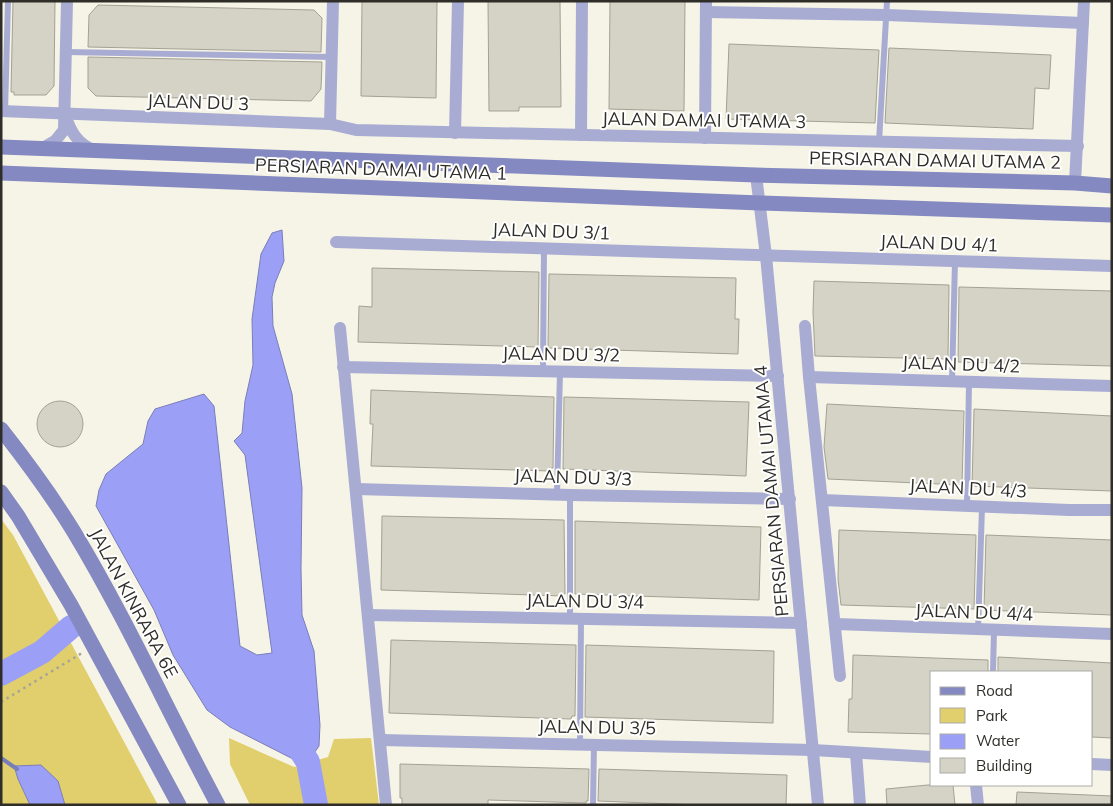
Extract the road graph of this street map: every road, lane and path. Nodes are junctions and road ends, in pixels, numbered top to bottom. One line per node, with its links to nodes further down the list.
1 (8, 1): 13 (lane)
2 (67, 1): 11 (street)
3 (333, 1): 12 (street)
4 (458, 1): 16 (street)
5 (582, 1): 17 (street)
6 (888, 1): 9 (lane)
7 (1084, 1): 10 (street)
8 (706, 7): 9 (street); 18 (street)
9 (887, 15): 10 (street); 19 (lane)
10 (1083, 23): 20 (street)
11 (66, 52): 12 (lane); 14 (street)
12 (332, 57): 15 (street)
13 (3, 112): 14 (street, JALAN DU 3)
14 (65, 115): 15 (street, JALAN DU 3); 22 (street); 23 (street)
15 (330, 124): 16 (street, JALAN DAMAI UTAMA 3)
16 (455, 133): 17 (street, JALAN DAMAI UTAMA 3)
17 (581, 135): 18 (street, JALAN DAMAI UTAMA 3)
18 (705, 138): 19 (street, JALAN DAMAI UTAMA 3)
19 (879, 142): 20 (street, JALAN DAMAI UTAMA 3)
20 (1078, 146): 26 (street)
21 (1, 147): 22 (street, PERSIARAN DAMAI UTAMA 1)
22 (41, 149): 23 (street, PERSIARAN DAMAI UTAMA 1)
23 (94, 151): 25 (street, PERSIARAN DAMAI UTAMA 1)
24 (1, 173): 28 (street, PERSIARAN DAMAI UTAMA 1)
25 (756, 174): 26 (street, PERSIARAN DAMAI UTAMA 2); 28 (street, PERSIARAN DAMAI UTAMA 4)
26 (1075, 183): 27 (street, PERSIARAN DAMAI UTAMA 2)
27 (1112, 186)
28 (760, 203): 29 (street); 32 (street, PERSIARAN DAMAI UTAMA 4)
29 (1112, 215)
30 (336, 242): 31 (street, JALAN DU 3/1)
31 (544, 248): 32 (street, JALAN DU 3/1); 38 (lane)
32 (766, 256): 33 (street, JALAN DU 4/1); 40 (street, PERSIARAN DAMAI UTAMA 4)
33 (955, 261): 34 (street, JALAN DU 4/1); 42 (lane)
34 (1112, 266)
35 (805, 326): 41 (street)
36 (340, 328): 37 (street)
37 (343, 368): 38 (street, JALAN DU 3/2); 46 (street)
38 (543, 371): 39 (street, JALAN DU 3/2)
39 (560, 372): 40 (street, JALAN DU 3/2); 48 (lane)
40 (778, 376): 49 (street, PERSIARAN DAMAI UTAMA 4)
41 (809, 377): 42 (street, JALAN DU 4/2); 50 (street)
42 (952, 382): 43 (street, JALAN DU 4/2)
43 (969, 382): 44 (street, JALAN DU 4/2); 51 (lane)
44 (1112, 386)
45 (1, 429): 75 (street, JALAN KINRARA 6E)
46 (356, 489): 48 (street, JALAN DU 3/3); 54 (street)
47 (1, 492): 61 (street)
48 (564, 495): 49 (street, JALAN DU 3/3); 55 (lane)
49 (790, 499): 56 (street, PERSIARAN DAMAI UTAMA 4)
50 (822, 500): 51 (street, JALAN DU 4/3); 57 (street)
51 (967, 506): 52 (street, JALAN DU 4/3)
52 (982, 507): 53 (street, JALAN DU 4/3); 58 (lane)
53 (1112, 510)
54 (368, 615): 55 (street, JALAN DU 3/4); 65 (street)
55 (576, 619): 56 (street, JALAN DU 3/4); 66 (lane)
56 (801, 623): 68 (street, PERSIARAN DAMAI UTAMA 4)
57 (836, 624): 58 (street, JALAN DU 4/4); 63 (street)
58 (978, 630): 59 (street, JALAN DU 4/4)
59 (994, 631): 60 (street, JALAN DU 4/4); 62 (lane)
60 (1112, 634)
61 (93, 645): 64 (path); 74 (street)
62 (993, 671)
63 (840, 676)
64 (1, 702)
65 (381, 740): 66 (street, JALAN DU 3/5); 76 (street)
66 (580, 744): 67 (street, JALAN DU 3/5)
67 (594, 744): 68 (street, JALAN DU 3/5); 77 (lane)
68 (813, 750): 69 (street, JALAN DU 3/5); 78 (street, PERSIARAN DAMAI UTAMA 4)
69 (856, 753): 70 (street, JALAN DU 3/5); 79 (street)
70 (930, 757)
71 (1093, 764): 72 (street)
72 (1112, 765)
73 (976, 786): 80 (street)
74 (179, 805)
75 (218, 805)
76 (386, 805)
77 (593, 805)
78 (818, 805)
79 (860, 805)
80 (978, 805)

